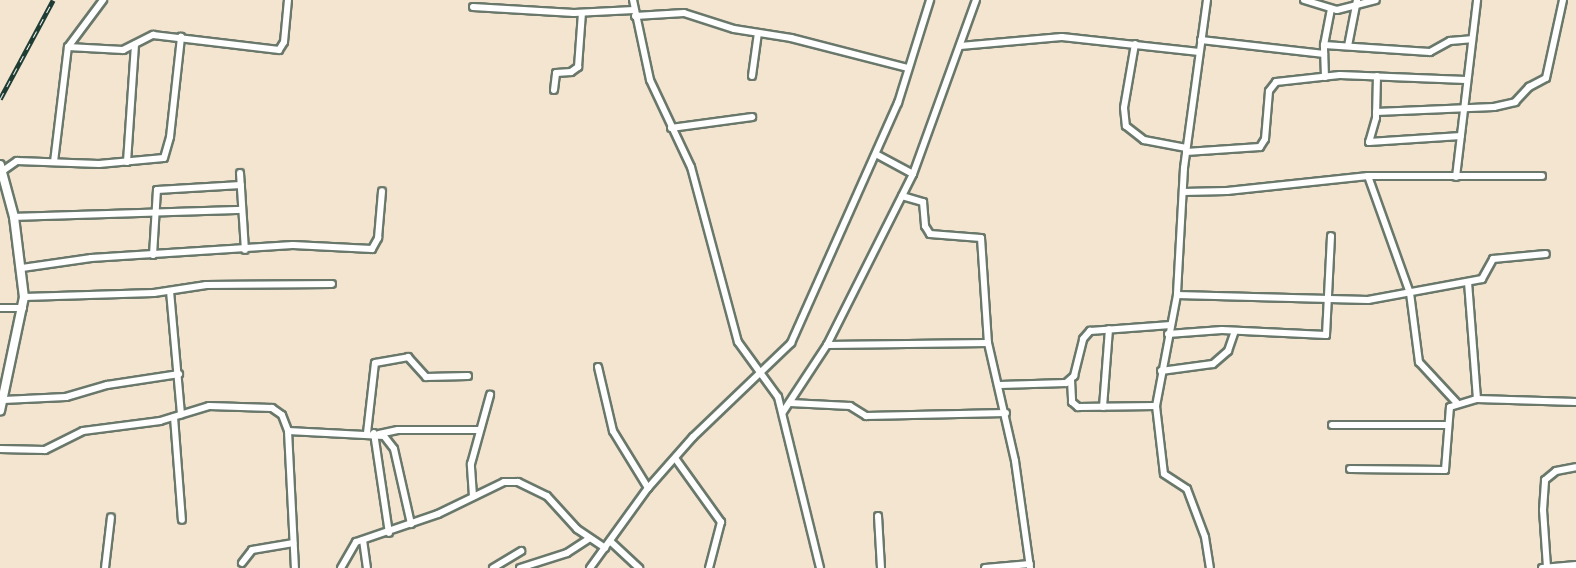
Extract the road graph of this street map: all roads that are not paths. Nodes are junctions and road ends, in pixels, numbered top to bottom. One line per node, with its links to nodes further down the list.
1 (103, 0): 25 (street)
2 (288, 0): 17 (street)
3 (633, 0): 15 (street)
4 (930, 0): 28 (street)
5 (976, 0): 23 (street)
6 (1207, 0): 19 (street)
7 (1304, 0): 13 (street)
8 (1376, 0): 11 (street)
9 (1477, 0): 18 (street)
10 (1563, 0): 34 (street)
11 (1356, 3): 13 (street); 24 (street)
12 (473, 7): 14 (street)
13 (1331, 9): 22 (street)
14 (582, 13): 15 (street); 33 (street)
15 (634, 13): 16 (street); 37 (street)
16 (758, 33): 28 (street); 29 (street)
17 (181, 37): 20 (street); 42 (street)
18 (1471, 39): 24 (street); 32 (street)
19 (1201, 40): 26 (street); 27 (street)
20 (135, 44): 25 (street); 42 (street)
21 (1135, 44): 23 (street); 26 (street); 39 (street)
22 (1324, 45): 24 (street); 27 (street)
23 (960, 46): 45 (street)
24 (1348, 46)
25 (68, 47): 41 (street)
26 (1199, 52): 39 (street)
27 (1324, 54): 31 (street)
28 (908, 68): 40 (street)
29 (752, 75)
30 (1377, 76): 31 (street); 32 (street); 35 (street)
31 (1326, 77): 39 (street)
32 (1466, 80): 34 (street)
33 (554, 90)
34 (1463, 107): 35 (street); 38 (street)
35 (1376, 112): 38 (street)
36 (752, 117): 37 (street)
37 (671, 128): 79 (street)
38 (1461, 136): 48 (street)
39 (1186, 150): 51 (street)
40 (876, 154): 45 (street); 79 (street)
41 (54, 162): 42 (street); 43 (street)
42 (127, 162)
43 (2, 167): 55 (main road)
44 (240, 173): 49 (street)
45 (913, 174): 52 (street)
46 (1368, 176): 48 (street); 51 (street); 64 (street)
47 (1542, 176): 48 (street)
48 (1456, 177)
49 (241, 185): 53 (street); 54 (street)
50 (382, 191): 57 (street)
51 (1183, 192): 65 (street)
52 (902, 196): 74 (street); 75 (street)
53 (242, 210): 54 (street); 57 (street)
54 (153, 212): 55 (street); 59 (street)
55 (14, 217): 60 (main road)
56 (1331, 236): 67 (street)
57 (245, 250): 59 (street)
58 (1546, 254): 61 (street)
59 (153, 255): 60 (street)
60 (22, 268): 66 (main road)
61 (1468, 282): 64 (street); 84 (street)
62 (332, 284): 63 (street)
63 (170, 291): 66 (street); 78 (street)
64 (1410, 293): 67 (street); 88 (street)
65 (1177, 295): 67 (street); 70 (street)
66 (24, 297): 69 (main road)
67 (1327, 299): 72 (street)
68 (0, 308): 69 (street)
69 (23, 308): 85 (main road)
70 (1171, 325): 71 (street); 73 (street)
71 (1109, 329): 81 (street); 90 (street)
72 (1235, 331): 73 (street); 77 (street)
73 (1168, 334): 77 (street)
74 (988, 343): 75 (street); 82 (street)
75 (827, 345): 87 (street)
76 (598, 367): 104 (street)
77 (1161, 371): 89 (street)
78 (179, 374): 85 (street); 94 (street)
79 (762, 375): 92 (street); 101 (street)
80 (468, 376): 99 (street)
81 (1071, 380): 82 (street); 90 (street)
82 (1000, 385): 93 (street)
83 (490, 395): 97 (street)
84 (1477, 399): 86 (street); 88 (street)
85 (3, 400): 91 (main road)
86 (1576, 402)
87 (790, 403): 92 (street); 93 (street)
88 (1457, 403): 96 (street)
89 (1156, 406): 90 (street); 133 (street)
90 (1103, 407)
91 (0, 411)
92 (783, 412): 130 (street)
93 (1006, 413): 119 (street)
94 (178, 416): 98 (street); 100 (street); 108 (street)
95 (1332, 425): 96 (street)
96 (1446, 425): 103 (street)
97 (478, 430): 99 (street); 105 (street)
98 (288, 431): 99 (street); 114 (street)
99 (373, 433): 109 (street); 110 (street)
100 (0, 449)
101 (675, 458): 104 (street); 129 (street)
102 (1576, 467): 120 (street)
103 (1350, 469)
104 (648, 488): 113 (street)
105 (472, 496): 109 (street); 111 (street)
106 (878, 516): 131 (street)
107 (111, 518): 121 (street)
108 (182, 520)
109 (411, 524): 110 (street)
110 (389, 533): 112 (street)
111 (590, 538): 115 (street); 126 (street)
112 (363, 540): 123 (street); 124 (street)
113 (610, 541): 115 (street); 128 (street)
114 (293, 543): 117 (street); 122 (street)
115 (605, 548): 127 (street)
116 (521, 551): 125 (street)
117 (242, 563)
118 (1576, 565): 120 (street)
119 (1030, 566): 132 (street)
120 (1547, 567): 134 (street)
121 (105, 568)
122 (296, 568)
123 (341, 568)
124 (367, 568)
125 (493, 568)
126 (520, 568)
127 (590, 568)
128 (639, 568)
129 (709, 568)
130 (820, 568)
131 (881, 568)
132 (985, 568)
133 (1210, 568)
134 (1542, 568)

